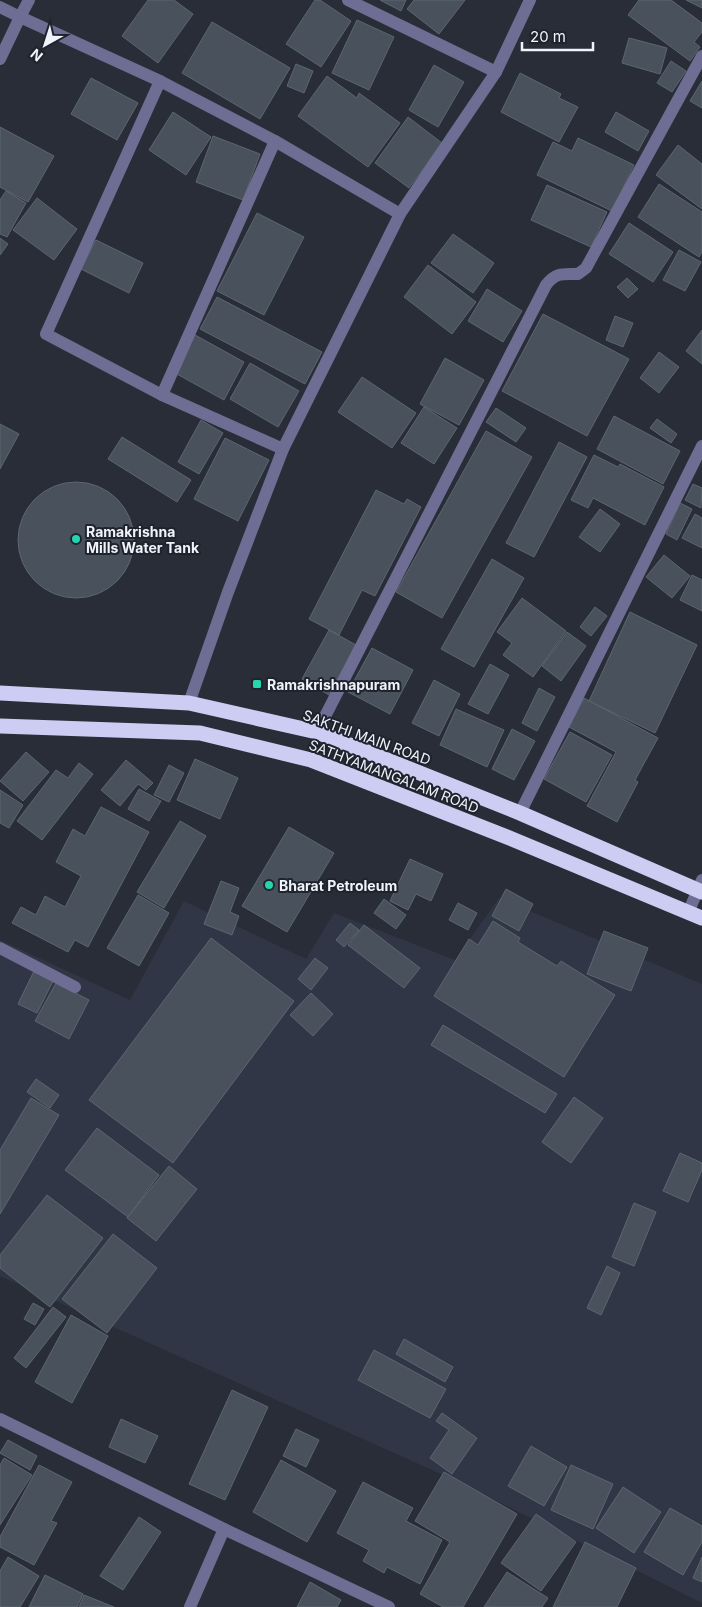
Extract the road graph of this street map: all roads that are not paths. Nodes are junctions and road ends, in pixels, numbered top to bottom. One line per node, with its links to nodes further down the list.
1 (29, 0): 5 (street)
2 (348, 0): 8 (street)
3 (530, 0): 8 (street)
4 (0, 7): 5 (street)
5 (20, 17): 7 (street); 9 (street)
6 (702, 56): 18 (street)
7 (0, 58)
8 (496, 72): 11 (street)
9 (160, 81): 10 (street); 12 (street)
10 (275, 141): 11 (street); 12 (street)
11 (400, 214): 14 (street)
12 (162, 395): 14 (street)
13 (702, 446): 19 (street)
14 (283, 449): 16 (street)
15 (0, 693): 16 (highway, SAKTHI MAIN ROAD)
16 (189, 703): 18 (highway, SAKTHI MAIN ROAD)
17 (0, 726): 21 (highway, SATHYAMANGALAM ROAD)
18 (316, 732): 19 (highway, SAKTHI MAIN ROAD)
19 (520, 813): 20 (highway, SAKTHI MAIN ROAD)
20 (701, 888): 21 (street)
21 (695, 916)
22 (0, 948): 23 (street)
23 (75, 987)
24 (0, 1418): 25 (street)
25 (224, 1528): 26 (street); 27 (street)
26 (383, 1606)
27 (190, 1607)

